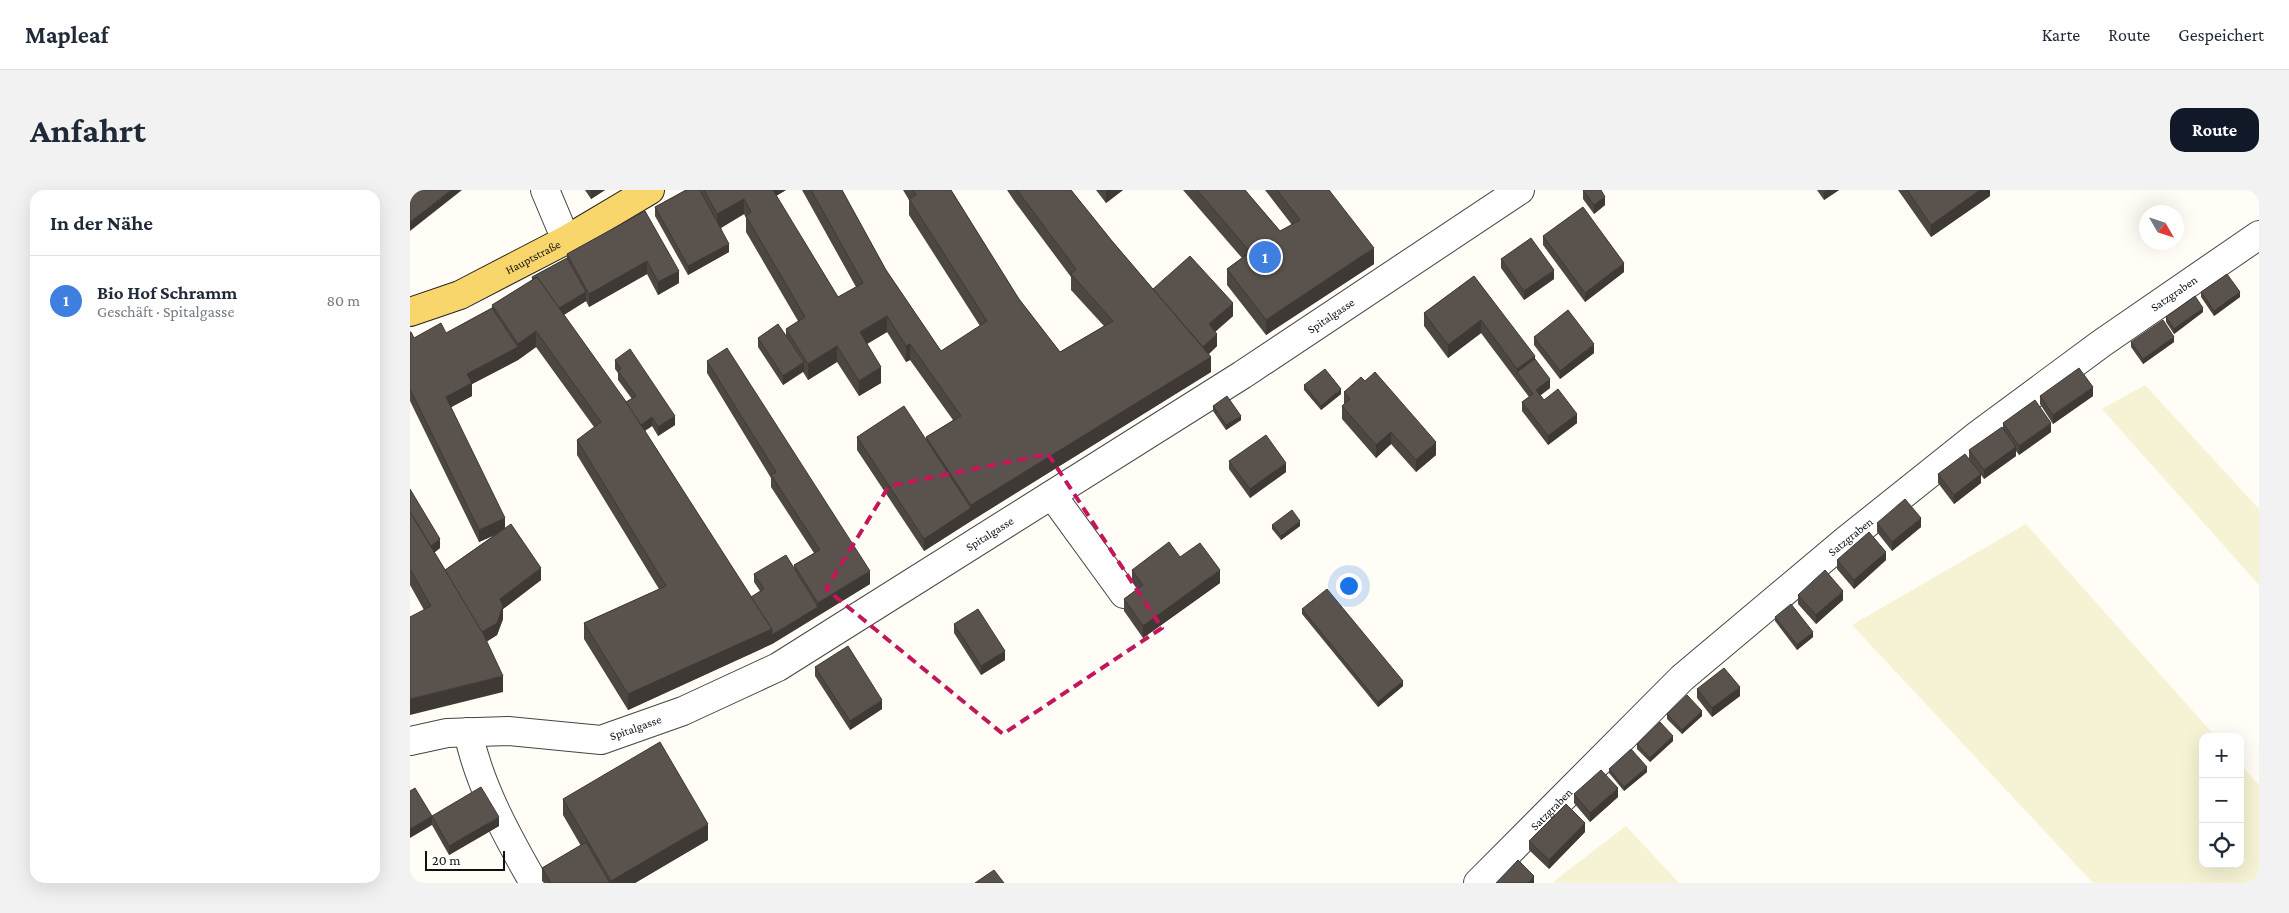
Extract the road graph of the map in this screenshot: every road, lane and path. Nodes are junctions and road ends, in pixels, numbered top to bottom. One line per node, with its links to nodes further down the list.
1 (546, 190): 5 (street)
2 (650, 190): 5 (main road, Hauptstraße)
3 (1520, 190): 7 (street, Spitalgasse)
4 (2259, 235): 12 (street, Satzgraben)
5 (566, 240): 6 (main road, Hauptstraße)
6 (410, 312)
7 (1052, 495): 8 (street); 9 (street, Spitalgasse)
8 (1124, 594)
9 (468, 732): 10 (street, Spitalgasse); 11 (street)
10 (410, 741)
11 (534, 883)
12 (1478, 883)

